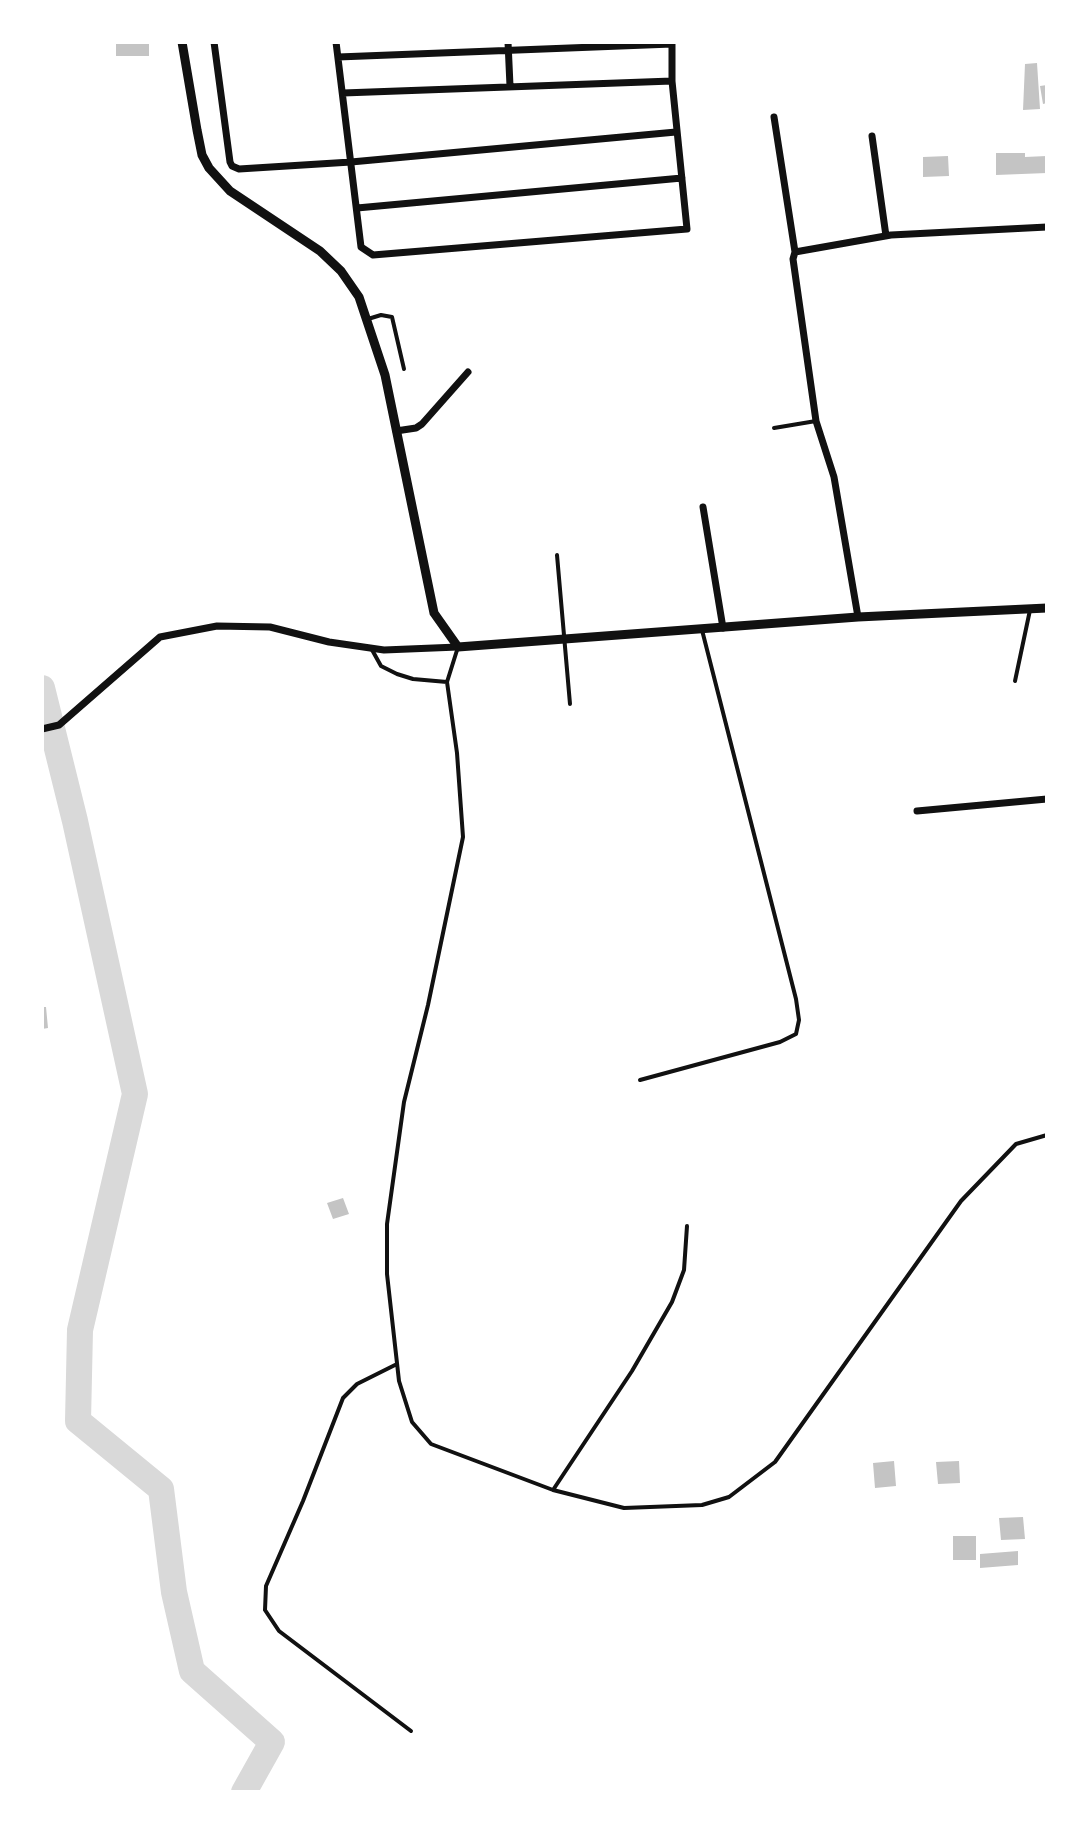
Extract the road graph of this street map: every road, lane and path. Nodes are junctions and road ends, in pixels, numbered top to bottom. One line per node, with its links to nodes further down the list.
1 (182, 42): 19 (street)
2 (214, 42): 13 (street)
3 (336, 42): 6 (street)
4 (672, 43): 5 (street); 7 (street)
5 (509, 46): 6 (street); 8 (street)
6 (338, 57): 9 (street)
7 (672, 81): 8 (street); 11 (street)
8 (510, 86): 9 (street)
9 (343, 93): 13 (street)
10 (774, 117): 18 (street)
11 (676, 132): 13 (street); 14 (street)
12 (872, 136): 17 (street)
13 (351, 162): 15 (street)
14 (682, 178): 15 (street); 15 (street)
15 (357, 208)
16 (1047, 227): 17 (street)
17 (886, 236): 18 (street)
18 (795, 252): 22 (street)
19 (368, 319): 20 (lane); 24 (street)
20 (404, 369)
21 (468, 372): 24 (street)
22 (816, 421): 23 (lane); 29 (street)
23 (774, 428)
24 (396, 431): 33 (street)
25 (703, 507): 30 (street)
26 (557, 555): 32 (lane)
27 (1030, 608): 28 (street); 29 (street); 35 (lane)
28 (1047, 608)
29 (858, 617): 30 (street)
30 (723, 628): 31 (street)
31 (702, 630): 32 (street); 41 (lane)
32 (563, 640): 33 (street); 37 (lane)
33 (458, 647): 34 (street); 36 (lane)
34 (370, 648): 36 (lane); 38 (street)
35 (1015, 681)
36 (447, 682): 44 (lane)
37 (570, 704)
38 (42, 729)
39 (1047, 799): 40 (street)
40 (917, 811)
41 (640, 1080)
42 (1047, 1135): 45 (lane)
43 (687, 1226): 45 (lane)
44 (397, 1364): 45 (lane); 46 (lane)
45 (553, 1490)
46 (411, 1731)

